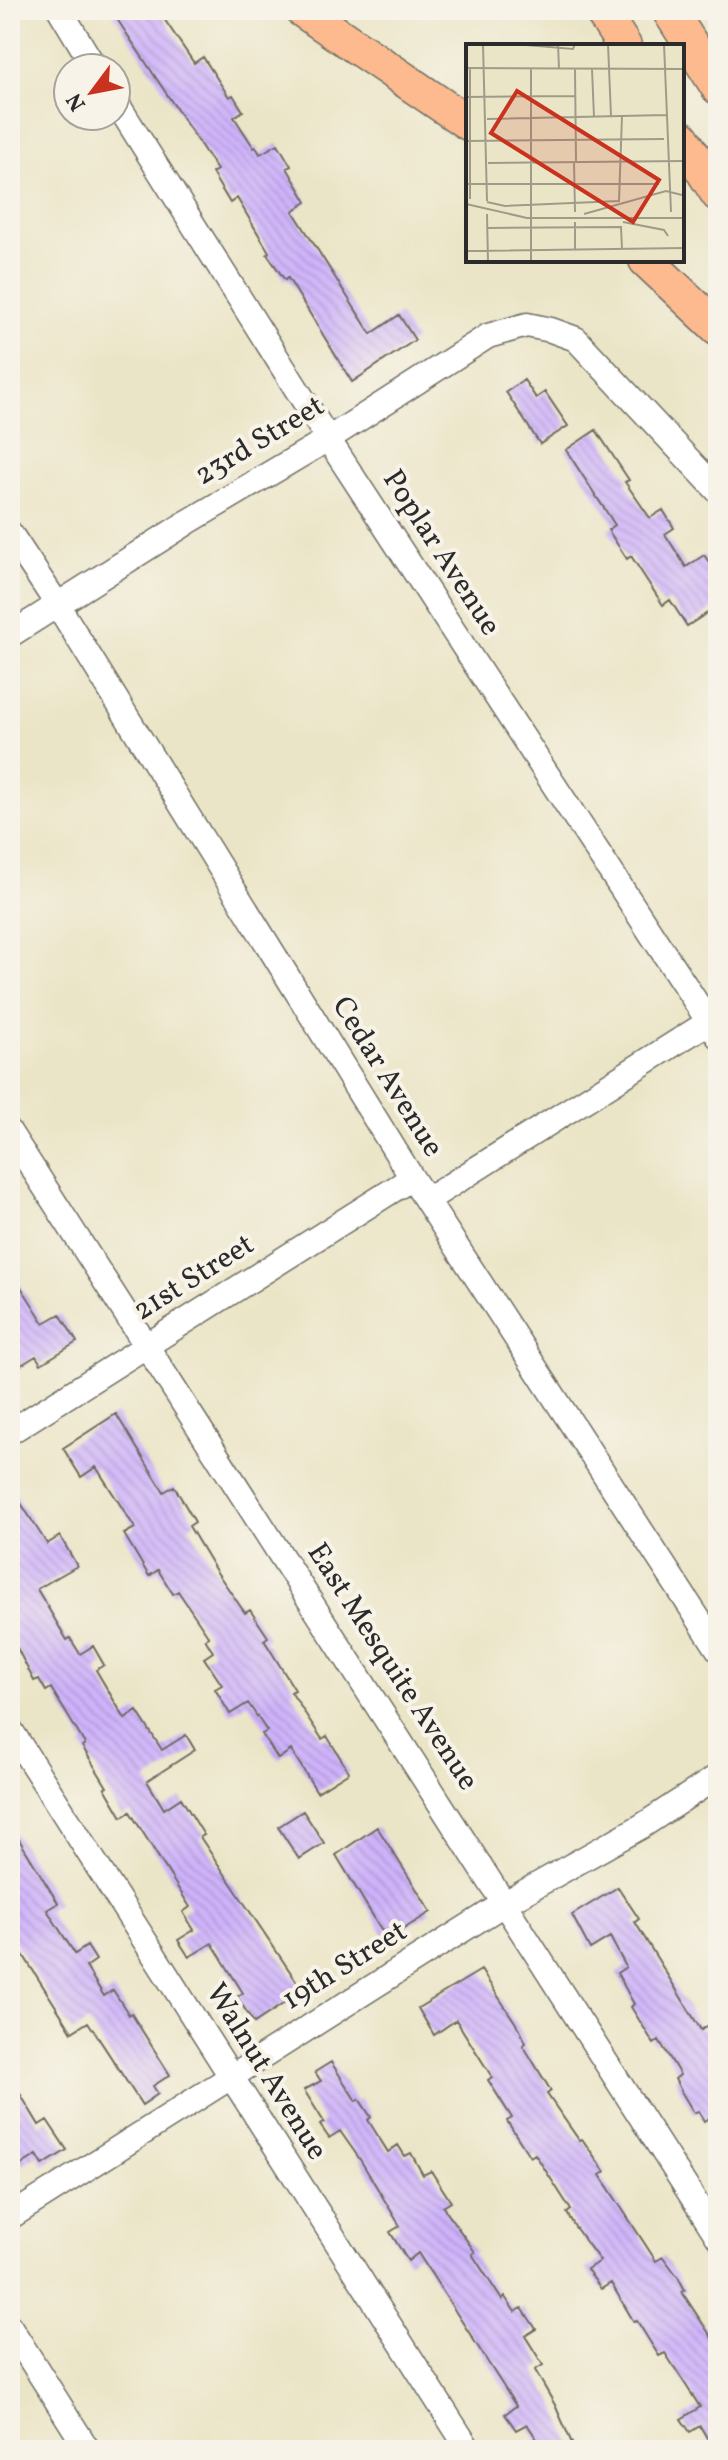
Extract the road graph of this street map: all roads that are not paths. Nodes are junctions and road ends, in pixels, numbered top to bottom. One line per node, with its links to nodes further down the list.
1 (60, 10): 6 (street)
2 (302, 10): 8 (highway)
3 (601, 10): 5 (highway)
4 (669, 10): 7 (highway)
5 (623, 44)
6 (85, 52)
7 (718, 87)
8 (466, 122)
9 (132, 127): 14 (street, Poplar Avenue)
10 (684, 141): 11 (highway)
11 (718, 194)
12 (648, 262): 13 (highway)
13 (718, 328)
14 (328, 439): 15 (street, 23rd Street); 17 (street, 23rd Street); 19 (street, Poplar Avenue)
15 (718, 491)
16 (10, 533): 17 (street, Cedar Avenue)
17 (57, 604): 18 (street, 23rd Street); 21 (street, Cedar Avenue)
18 (10, 635)
19 (715, 1025): 22 (street)
20 (10, 1133): 23 (street, East Mesquite Avenue)
21 (412, 1178): 22 (street, Cedar Avenue); 23 (street, 21st Street)
22 (427, 1200): 25 (street, Cedar Avenue)
23 (148, 1344): 24 (street, 21st Street); 28 (street, East Mesquite Avenue)
24 (10, 1432)
25 (718, 1649)
26 (10, 1729): 29 (street, Walnut Avenue)
27 (718, 1776): 28 (street, 19th Street)
28 (505, 1903): 29 (street, 19th Street); 31 (street, East Mesquite Avenue)
29 (231, 2076): 30 (street, 19th Street); 34 (street, Walnut Avenue)
30 (10, 2217)
31 (718, 2237)
32 (10, 2327): 33 (street)
33 (88, 2450)
34 (469, 2450)

